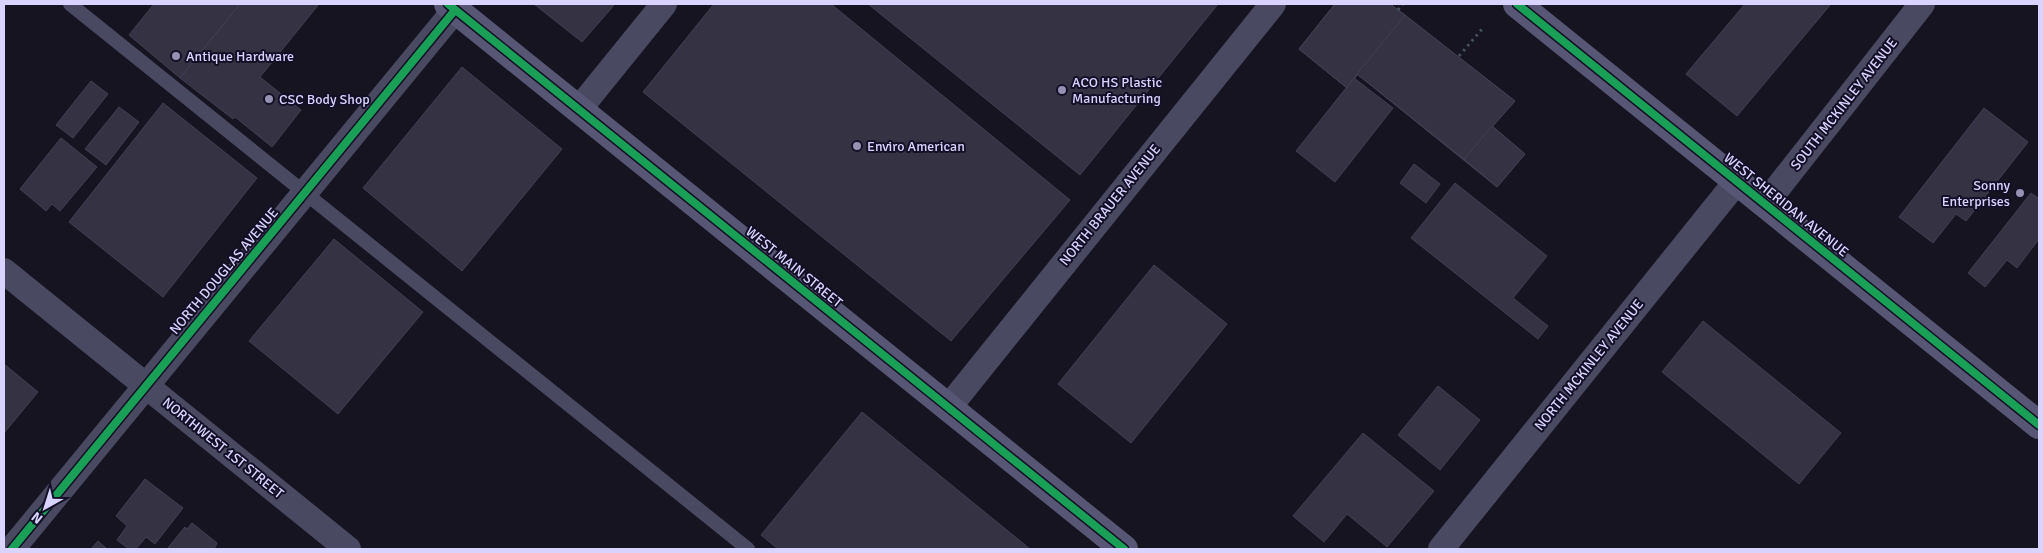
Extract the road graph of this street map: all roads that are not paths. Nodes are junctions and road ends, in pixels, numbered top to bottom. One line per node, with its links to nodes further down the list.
1 (70, 4): 9 (lane)
2 (664, 4): 7 (street)
3 (1273, 4): 13 (street, NORTH BRAUER AVENUE)
4 (1518, 4): 8 (main road, WEST SHERIDAN AVENUE)
5 (1922, 4): 10 (street, SOUTH MCKINLEY AVENUE)
6 (451, 7): 7 (main road, WEST MAIN STREET); 9 (street, NORTH DOUGLAS AVENUE)
7 (579, 109): 13 (main road, WEST MAIN STREET)
8 (1737, 181): 10 (main road, WEST SHERIDAN AVENUE); 19 (street, NORTH MCKINLEY AVENUE)
9 (304, 194): 12 (street, NORTH DOUGLAS AVENUE); 17 (lane)
10 (1765, 204): 14 (main road, WEST SHERIDAN AVENUE)
11 (4, 271): 12 (street, NORTHWEST 1ST STREET)
12 (145, 385): 15 (street, NORTH DOUGLAS AVENUE); 16 (street, NORTHWEST 1ST STREET)
13 (948, 408): 18 (main road, WEST MAIN STREET)
14 (2039, 424)
15 (12, 549)
16 (348, 549)
17 (748, 549)
18 (1124, 549)
19 (1441, 549)

